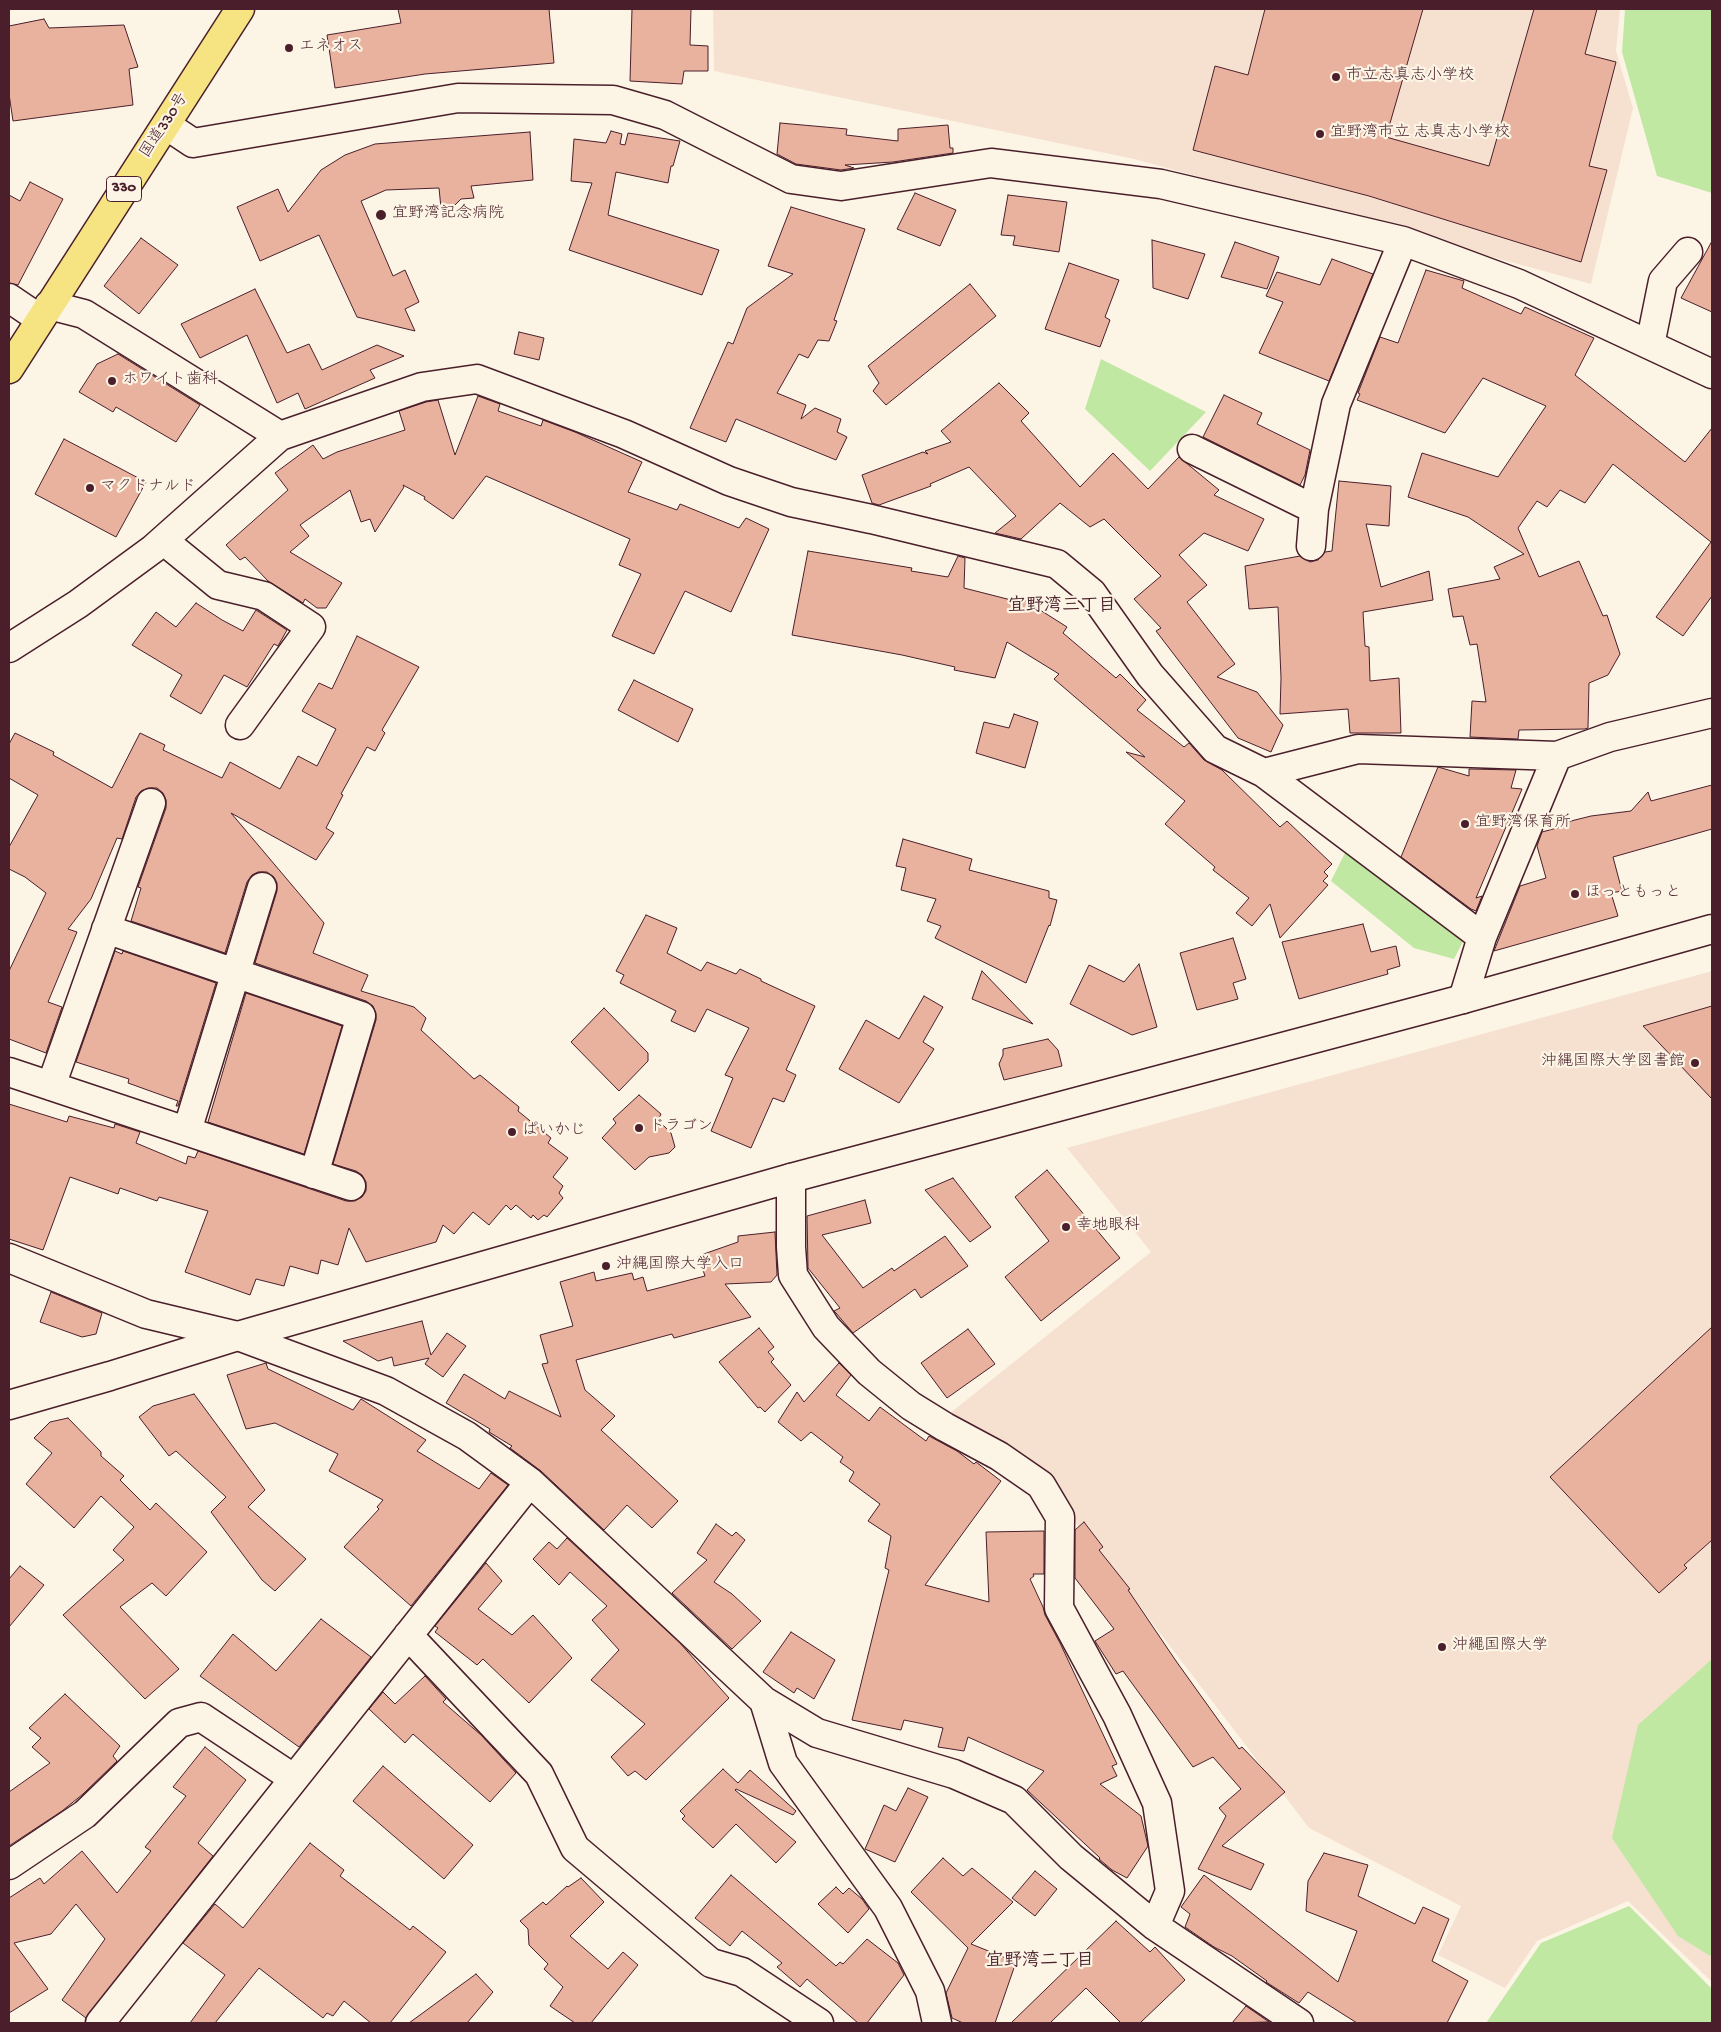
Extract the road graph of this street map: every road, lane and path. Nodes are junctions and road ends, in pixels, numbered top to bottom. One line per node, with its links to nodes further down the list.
1 (240, 9): 2 (highway, 国道330号 / 330)
2 (166, 125): 3 (street); 6 (highway, 国道330号 / 330)
3 (1403, 241): 7 (street); 12 (street)
4 (1688, 252): 7 (street)
5 (9, 298): 6 (street)
6 (45, 312): 8 (highway, 国道330号 / 330); 10 (street)
7 (1650, 345): 9 (street)
8 (9, 369)
9 (1712, 374)
10 (280, 436): 13 (street); 19 (street)
11 (1192, 449): 12 (street)
12 (1314, 508): 14 (street)
13 (164, 541): 15 (street); 17 (street)
14 (1311, 546)
15 (9, 648)
16 (1712, 713): 18 (street)
17 (240, 725)
18 (1557, 756): 19 (street); 24 (street)
19 (1264, 773): 24 (street)
20 (151, 804): 22 (street)
21 (262, 887): 25 (street)
22 (106, 929): 25 (street); 28 (street)
23 (1712, 929): 26 (street)
24 (1482, 937): 26 (street)
25 (236, 974): 29 (street); 30 (street)
26 (1463, 999): 31 (street)
27 (9, 1072): 28 (street)
28 (51, 1086): 29 (street)
29 (187, 1132): 30 (street)
30 (314, 1174): 32 (street)
31 (791, 1178): 34 (street); 41 (street)
32 (351, 1186)
33 (9, 1258): 34 (street)
34 (238, 1336): 35 (street); 36 (street)
35 (9, 1405)
36 (530, 1482): 37 (street); 38 (street)
37 (408, 1635): 39 (street); 43 (street)
38 (764, 1701): 41 (street); 44 (street)
39 (294, 1778): 40 (street); 42 (street)
40 (9, 1865)
41 (1155, 1926): 45 (street)
42 (100, 2023)
43 (818, 2023)
44 (937, 2023)
45 (1299, 2023)

